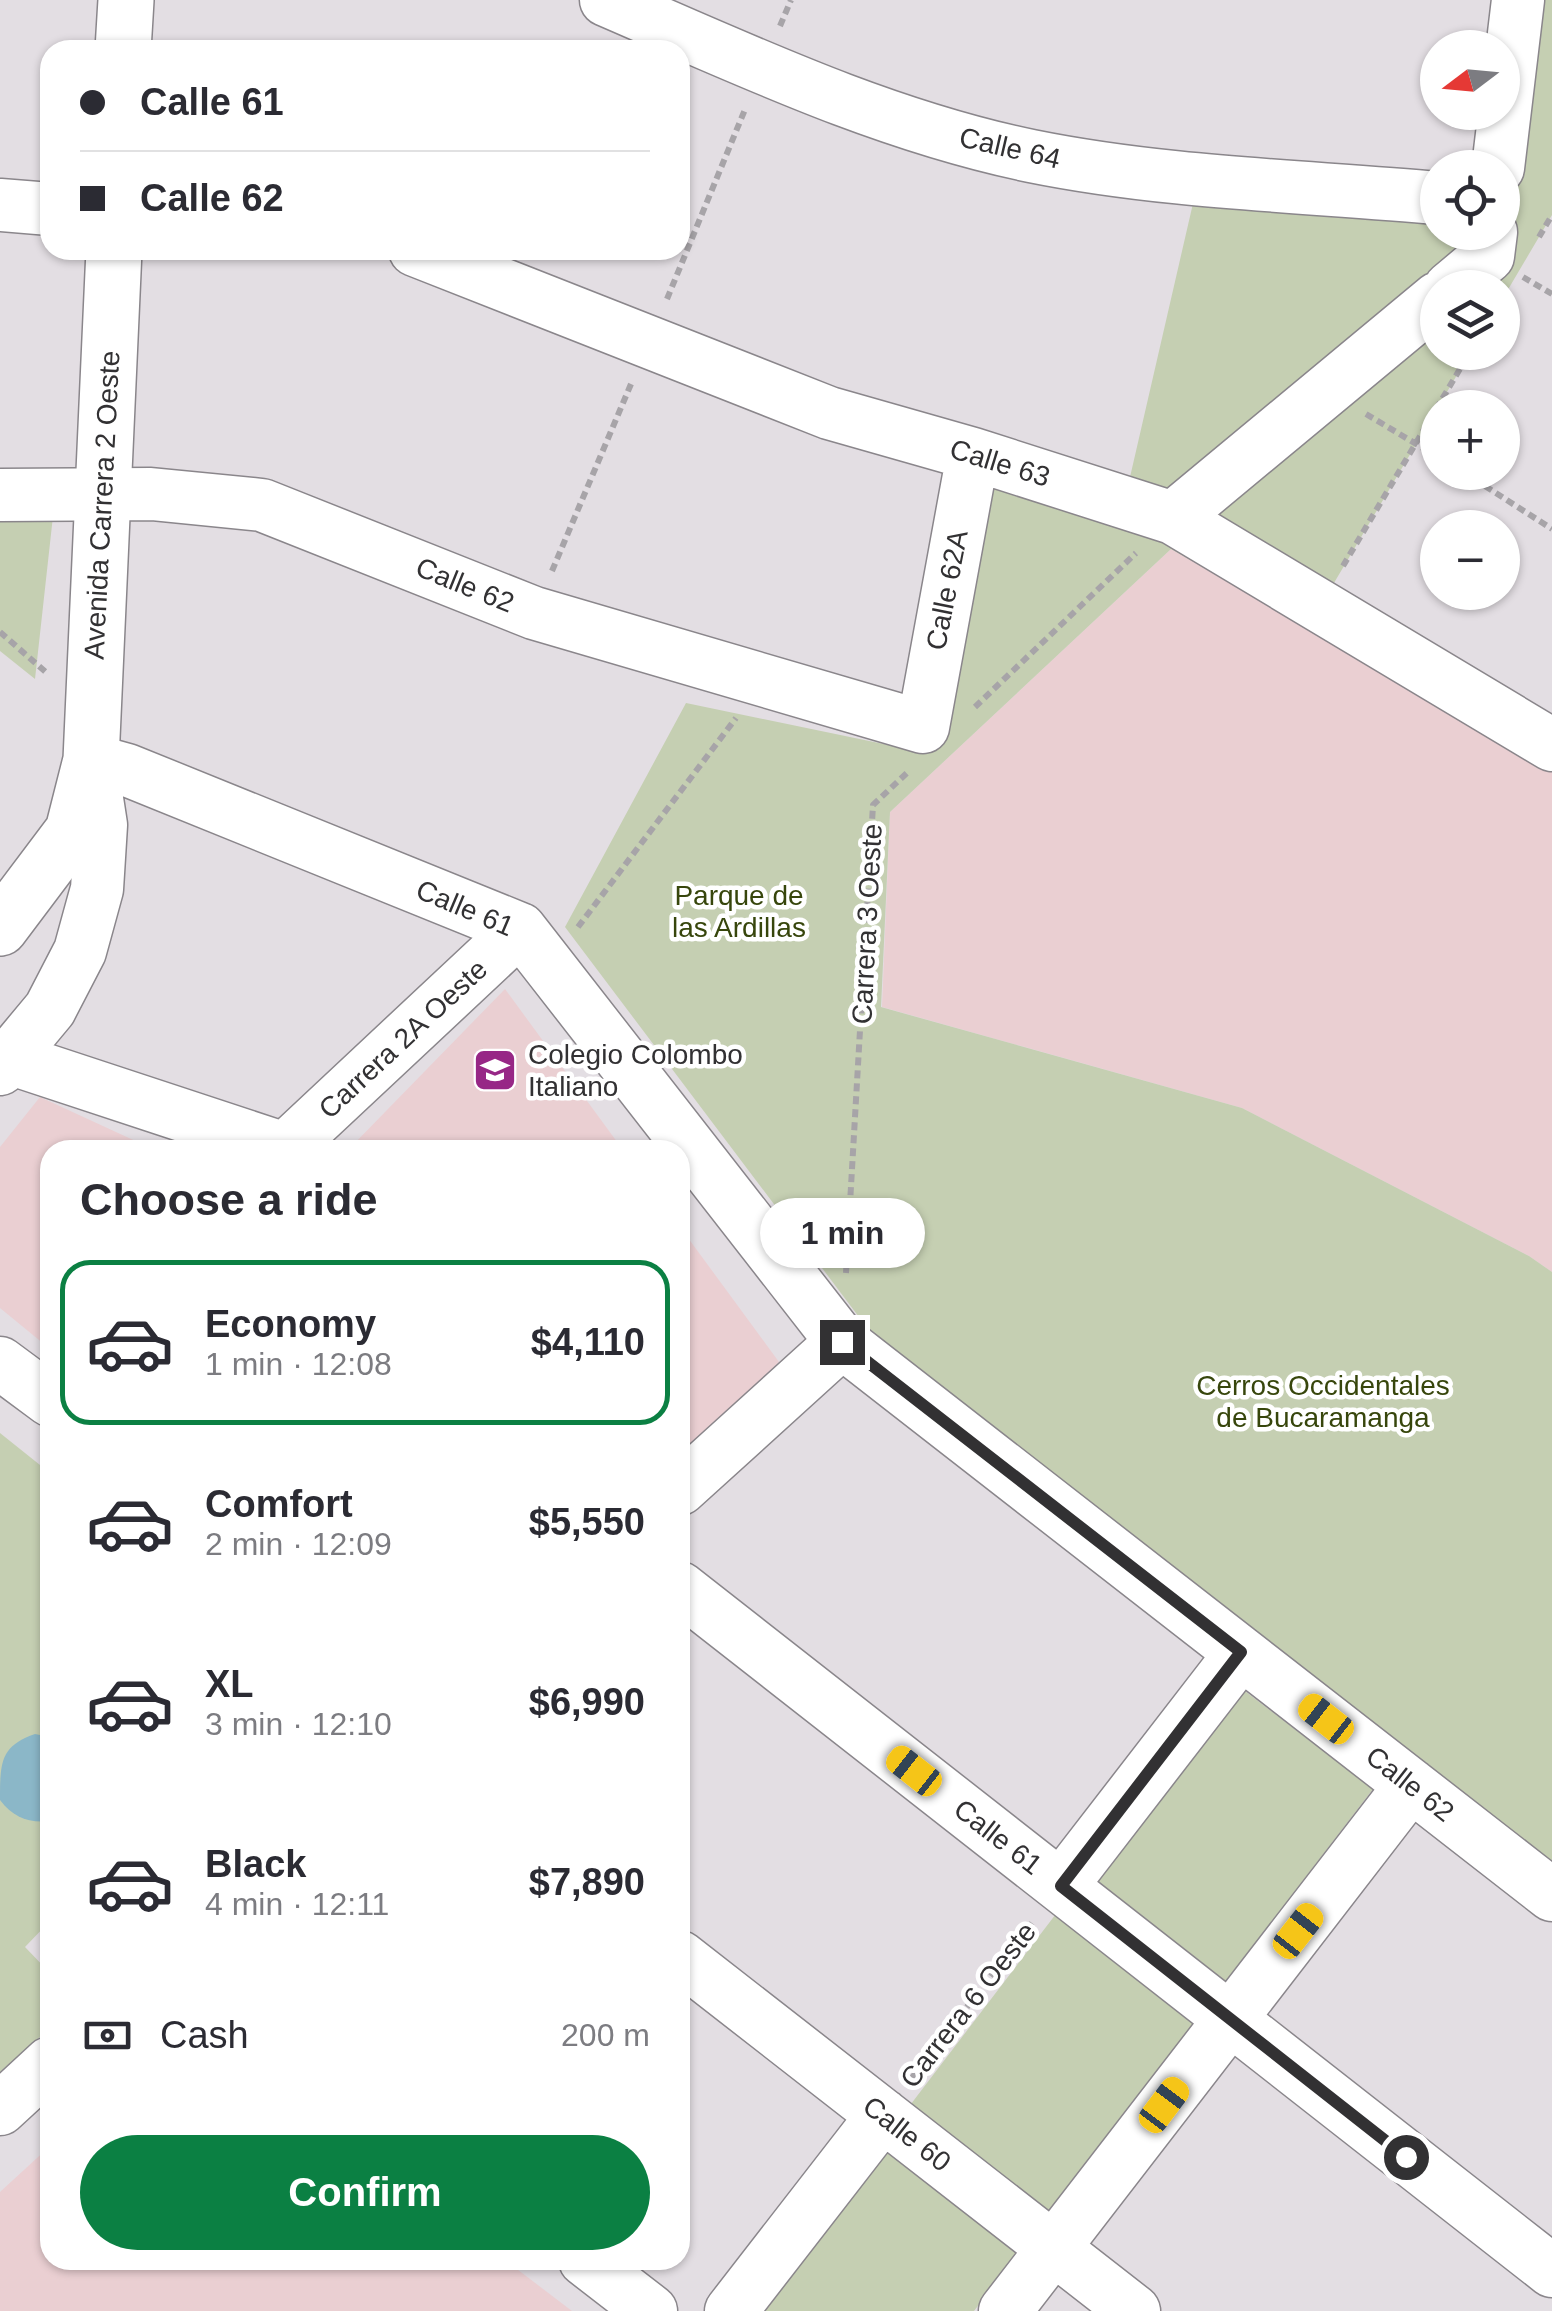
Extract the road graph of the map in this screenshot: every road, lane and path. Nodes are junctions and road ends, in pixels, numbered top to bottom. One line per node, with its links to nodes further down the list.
1 (126, 0): 4 (main road)
2 (606, 0): 6 (street, Calle 64)
3 (1518, 0): 5 (street)
4 (124, 40)
5 (1500, 150)
6 (1420, 196)
7 (0, 205): 8 (street)
8 (40, 209)
9 (1488, 250): 12 (street)
10 (114, 260): 21 (main road, Avenida Carrera 2 Oeste)
11 (440, 260): 18 (street, Calle 63)
12 (1471, 270)
13 (1420, 313): 15 (street)
14 (1459, 370): 16 (path)
15 (1326, 390): 16 (path); 22 (street)
16 (1416, 443): 17 (path); 24 (path)
17 (1420, 446)
18 (972, 454): 22 (street, Calle 63); 26 (street, Calle 62A)
19 (1490, 490): 23 (path)
20 (0, 495): 21 (street, Calle 62)
21 (102, 495): 25 (street, Calle 62); 28 (main road, Avenida Carrera 2 Oeste)
22 (1173, 518): 24 (street, Calle 63); 26 (path, Carrera 3 Oeste)
23 (1552, 529)
24 (1320, 606): 27 (street, Calle 63)
25 (764, 680): 26 (street, Calle 62); 30 (path)
26 (933, 737): 36 (path, Carrera 3 Oeste)
27 (1552, 745)
28 (91, 760): 29 (main road, Avenida Carrera 2 Oeste); 30 (street, Calle 61); 31 (street, Avenida Carrera 2 Oeste)
29 (0, 928)
30 (535, 947): 33 (street, Carrera 2A Oeste); 34 (street)
31 (4, 1064): 32 (street)
32 (251, 1140)
33 (296, 1140)
34 (685, 1140)
35 (690, 1146): 36 (street)
36 (842, 1342): 39 (street); 41 (street, Calle 62)
37 (0, 1362): 38 (street)
38 (40, 1392)
39 (690, 1480)
40 (690, 1596): 43 (street, Calle 61)
41 (1241, 1652): 42 (street, Calle 62); 43 (street)
42 (1411, 1785): 44 (street, Calle 62); 46 (street)
43 (1061, 1886): 46 (street, Calle 61); 49 (path, Carrera 6 Oeste)
44 (1552, 1895)
45 (690, 1965): 49 (street, Calle 60)
46 (1230, 2019): 50 (street); 52 (street, Calle 61)
47 (40, 2072): 48 (street)
48 (0, 2109)
49 (882, 2115): 50 (street, Calle 60); 54 (street, Carrera 6 Oeste)
50 (1053, 2248): 55 (street); 56 (street, Calle 60)
51 (599, 2270): 53 (street)
52 (1552, 2271)
53 (651, 2311)
54 (731, 2311)
55 (1005, 2311)
56 (1134, 2311)

